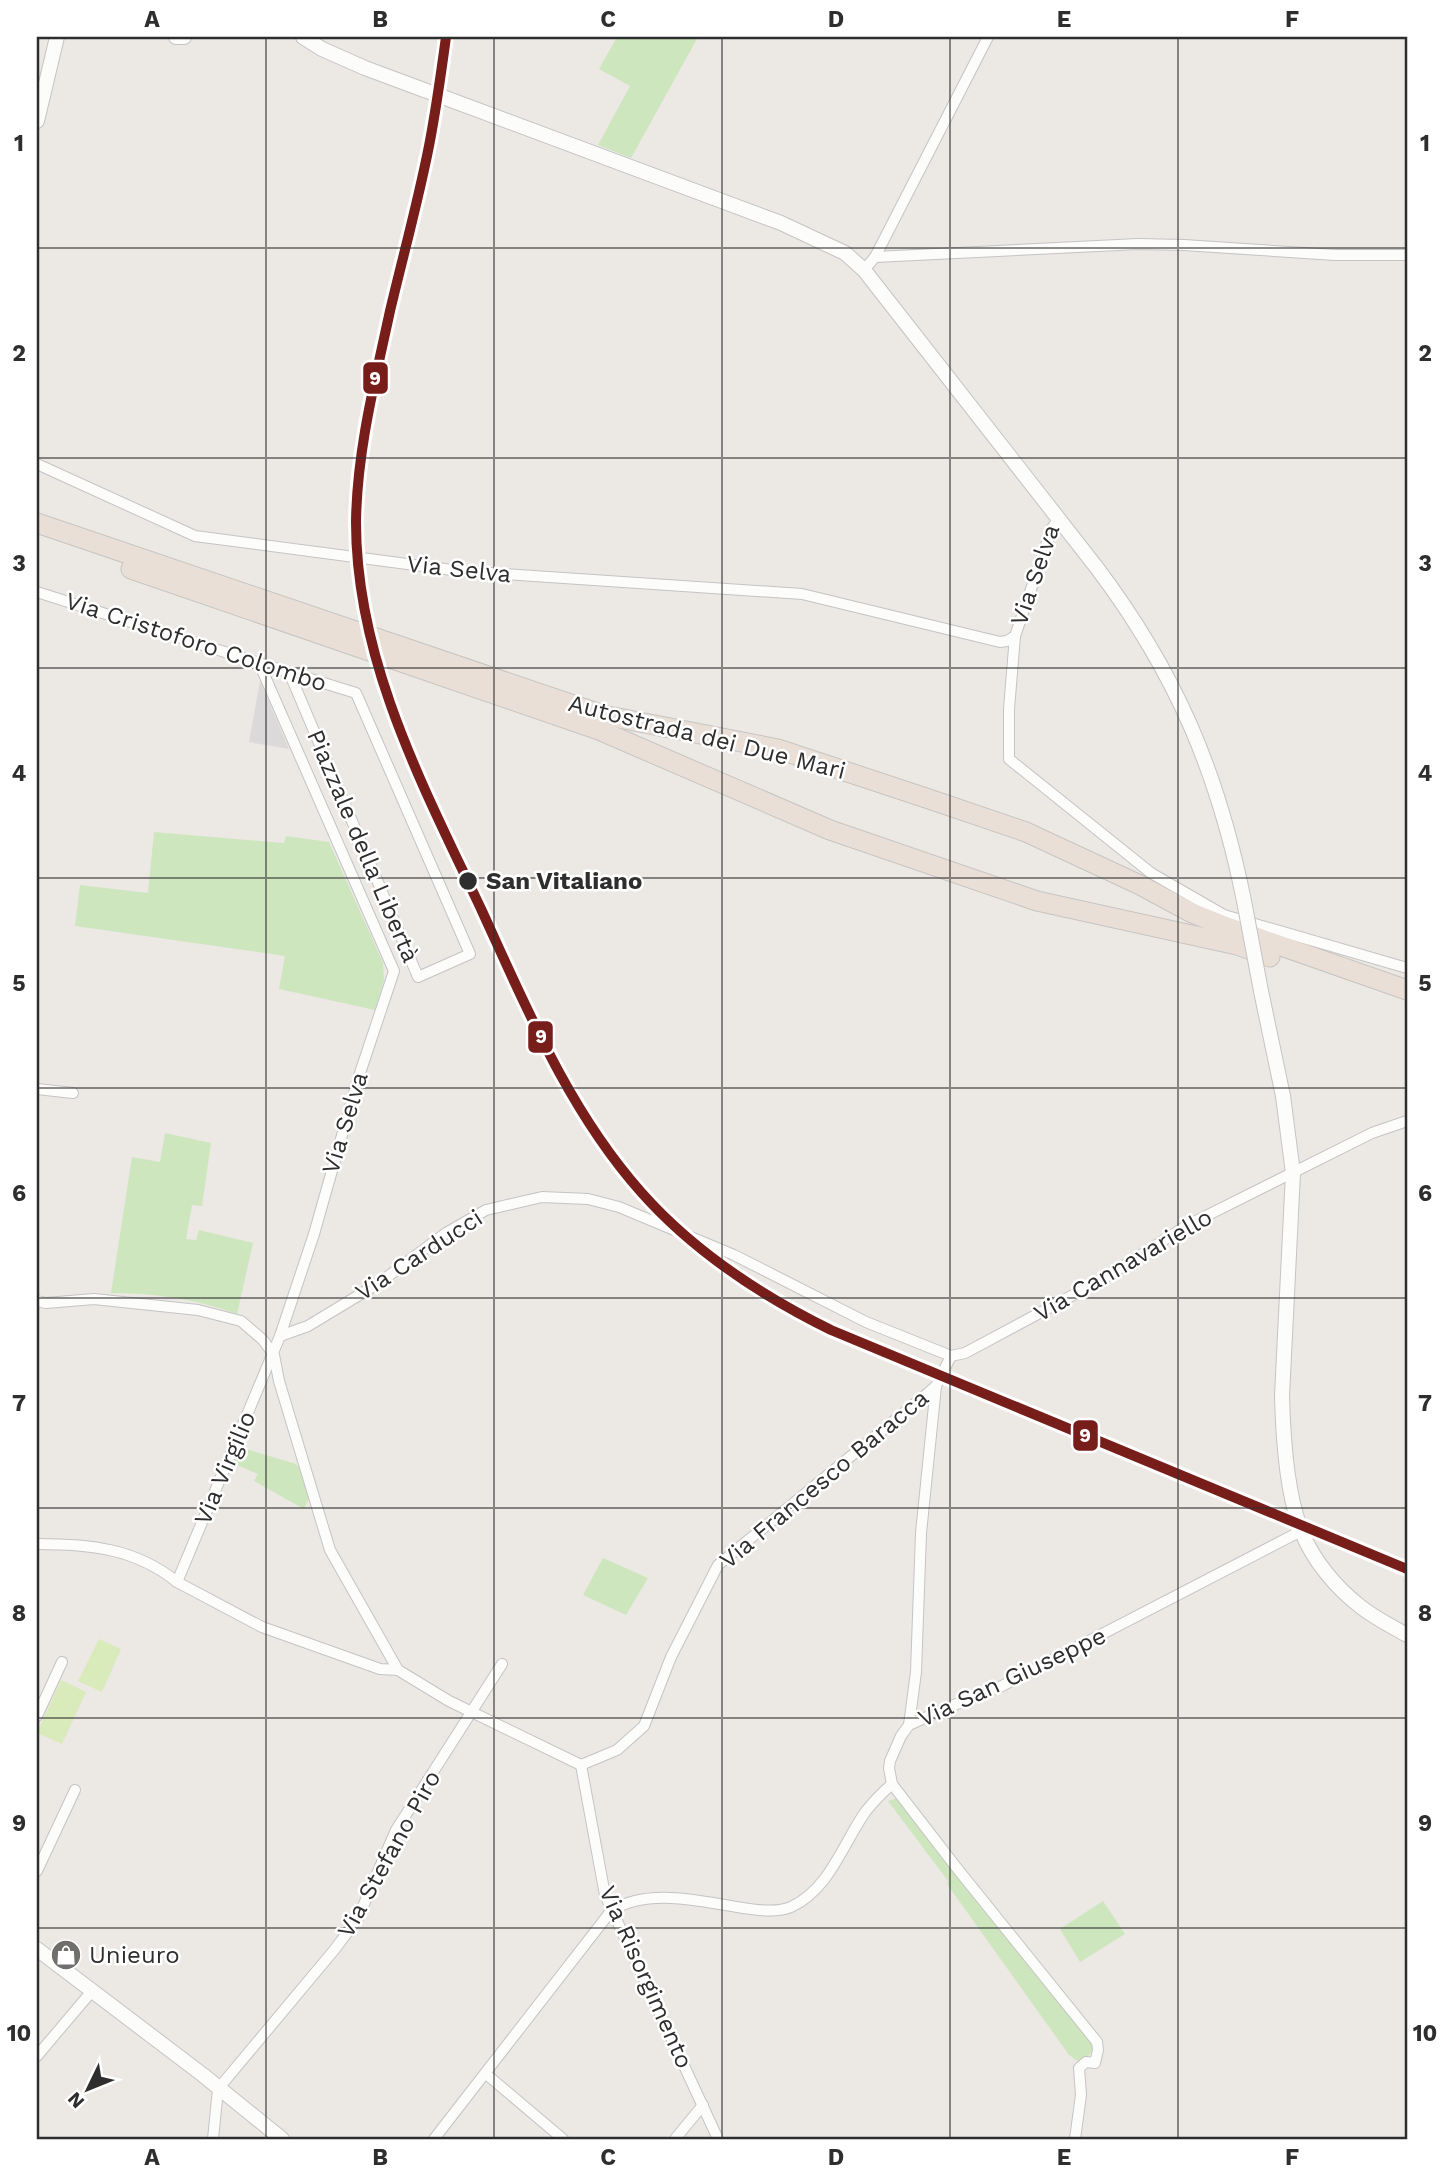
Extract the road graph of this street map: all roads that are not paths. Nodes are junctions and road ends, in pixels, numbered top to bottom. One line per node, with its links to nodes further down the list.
1 (57, 37): 6 (street)
2 (176, 37): 3 (street)
3 (184, 37)
4 (303, 37): 9 (street, Via Selva)
5 (988, 37): 8 (street)
6 (38, 112)
7 (1407, 256): 8 (street)
8 (875, 257): 9 (street)
9 (864, 270): 11 (street, Via Selva)
10 (37, 464): 15 (street, Via Selva)
11 (1059, 519): 15 (street, Via Selva); 25 (street, bridge)
12 (37, 523): 20 (highway, Autostrada dei Due Mari)
13 (37, 537): 21 (highway, Autostrada dei Due Mari)
14 (37, 592): 16 (street, Via Cristoforo Colombo)
15 (1015, 636): 19 (street)
16 (259, 663): 17 (street, Via Cristoforo Colombo); 27 (street, Via Selva)
17 (289, 672): 18 (street, Via Cristoforo Colombo); 18 (street, Piazzale della Libertà)
18 (356, 693)
19 (1407, 968)
20 (1407, 990)
21 (1407, 1003)
22 (37, 1089): 23 (street)
23 (73, 1093)
24 (1407, 1121): 25 (street, Via Cannavariello)
25 (1293, 1173): 29 (street, Via Cannavariello); 31 (street)
26 (37, 1301): 28 (street)
27 (280, 1336): 28 (street, Via Selva); 29 (street, Via Carducci)
28 (274, 1355): 33 (street, Via Virgilio); 37 (street)
29 (951, 1356): 30 (street, Via Francesco Baracca)
30 (936, 1386): 40 (street); 41 (street, Via Francesco Baracca)
31 (1301, 1531): 34 (street); 40 (street, Via San Giuseppe)
32 (37, 1544): 33 (street)
33 (177, 1582): 37 (street)
34 (1407, 1635)
35 (62, 1662): 39 (street)
36 (502, 1664): 38 (street, Via Stefano Piro)
37 (398, 1670): 38 (street)
38 (472, 1712): 41 (street); 50 (street, Via Stefano Piro)
39 (37, 1716)
40 (909, 1725): 42 (street, Via San Giuseppe)
41 (581, 1765): 45 (street, Via Risorgimento)
42 (892, 1784): 45 (street); 58 (street)
43 (75, 1790): 44 (street)
44 (37, 1871)
45 (611, 1911): 49 (street); 51 (street, Via Risorgimento)
46 (37, 1949): 47 (street)
47 (92, 1991): 48 (street); 50 (street)
48 (37, 2056)
49 (485, 2074): 54 (street); 55 (street)
50 (218, 2089): 52 (street); 53 (street)
51 (703, 2105): 56 (street); 57 (street, Via Risorgimento)
52 (213, 2139)
53 (282, 2139)
54 (434, 2139)
55 (563, 2139)
56 (675, 2139)
57 (718, 2139)
58 (1075, 2139)

